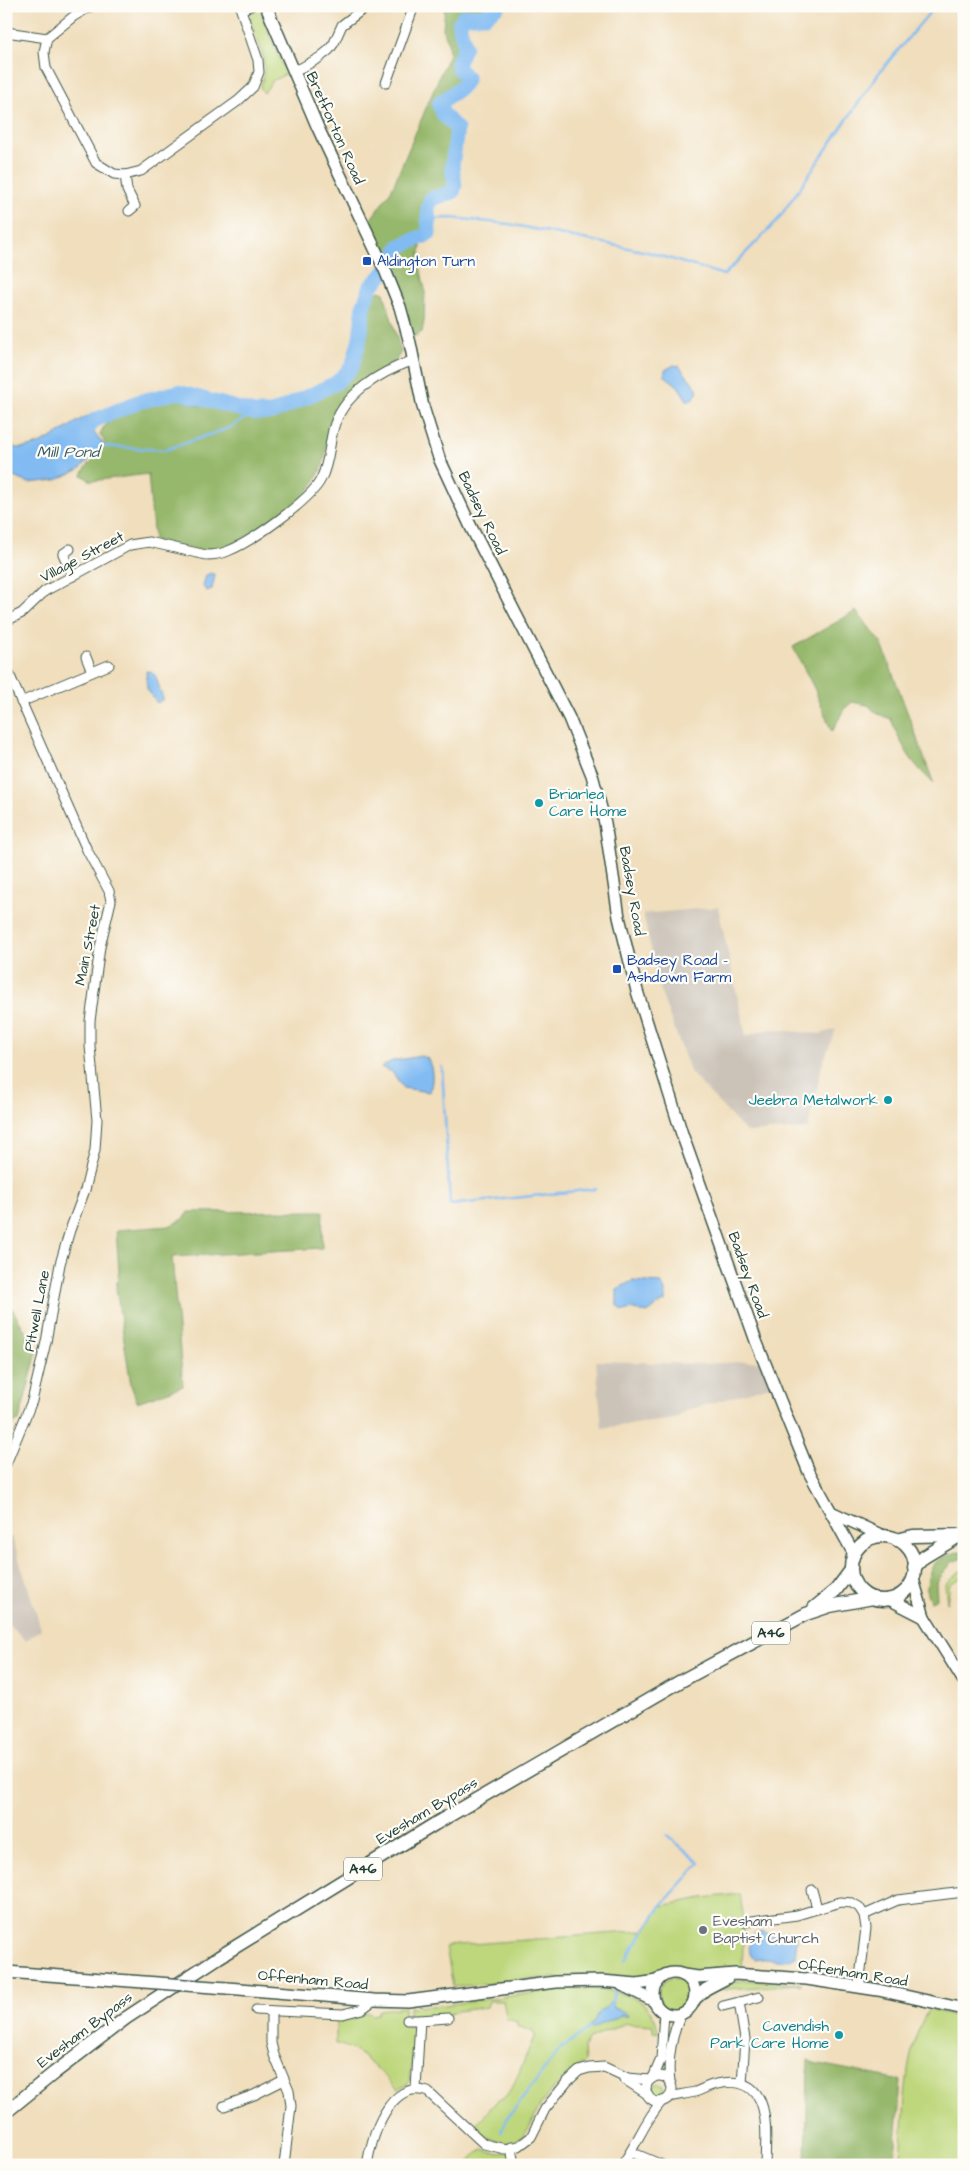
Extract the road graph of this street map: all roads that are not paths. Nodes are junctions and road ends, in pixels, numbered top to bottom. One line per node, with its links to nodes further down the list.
1 (91, 6): 7 (street)
2 (266, 6): 8 (main road, Bretforton Road)
3 (367, 6): 8 (street)
4 (414, 6): 9 (street)
5 (244, 7): 10 (street)
6 (6, 32): 7 (street)
7 (47, 38): 10 (street)
8 (294, 72): 12 (main road, Bretforton Road)
9 (386, 83)
10 (125, 175): 11 (street)
11 (129, 211)
12 (390, 282): 13 (main road, Badsey Road)
13 (414, 360): 15 (street, Village Street); 24 (main road, Badsey Road)
14 (70, 549): 15 (street)
15 (73, 576): 16 (street, Village Street)
16 (6, 622)
17 (86, 657): 20 (street)
18 (109, 665): 20 (street)
19 (6, 667): 21 (street, Main Street)
20 (92, 672): 21 (street)
21 (20, 702): 22 (street, Main Street)
22 (85, 1190): 23 (street, Pitwell Lane)
23 (6, 1464)
24 (832, 1512): 26 (main road); 28 (main road, Badsey Road)
25 (961, 1535): 27 (highway); 30 (highway)
26 (883, 1536): 27 (highway); 28 (highway)
27 (897, 1540): 30 (highway)
28 (854, 1554): 29 (highway)
29 (851, 1570): 31 (highway); 33 (highway, Evesham Bypass / A46)
30 (914, 1573): 32 (highway); 34 (main road)
31 (873, 1598): 32 (highway); 33 (highway, Evesham Bypass / A46)
32 (889, 1599): 34 (main road)
33 (806, 1614): 71 (highway, Evesham Bypass / A46)
34 (924, 1617): 35 (main road)
35 (964, 1681)
36 (812, 1890): 38 (street)
37 (964, 1892): 39 (street)
38 (817, 1908): 39 (street); 40 (street)
39 (864, 1915): 46 (street)
40 (744, 1922)
41 (6, 1972): 49 (main road, Offenham Road, bridge)
42 (735, 1974): 43 (main road, Offenham Road); 46 (main road, Offenham Road); 48 (main road)
43 (683, 1975): 44 (main road); 48 (main road)
44 (657, 1981): 45 (main road, Offenham Road); 50 (main road)
45 (617, 1982): 49 (main road, Offenham Road); 50 (main road, Offenham Road)
46 (859, 1986): 53 (main road, Offenham Road)
47 (758, 1997): 51 (street)
48 (695, 1999): 57 (main road)
49 (374, 2000): 55 (street)
50 (654, 2001): 56 (main road)
51 (739, 2002): 52 (street); 64 (street)
52 (722, 2006)
53 (964, 2009)
54 (256, 2010): 55 (street)
55 (271, 2011): 63 (street)
56 (664, 2013): 57 (main road); 62 (street)
57 (681, 2014): 65 (street)
58 (448, 2018): 60 (street)
59 (407, 2020): 60 (street)
60 (420, 2020): 66 (street)
61 (617, 2072): 62 (street); 68 (street); 73 (street)
62 (651, 2079): 65 (street); 68 (street)
63 (284, 2080): 70 (street); 75 (street)
64 (742, 2084): 67 (street); 80 (street)
65 (671, 2085): 67 (street); 69 (street)
66 (416, 2089): 73 (street); 76 (street)
67 (698, 2090): 69 (street)
68 (648, 2096): 69 (street); 72 (street)
69 (665, 2099): 72 (street)
70 (224, 2106)
71 (6, 2112)
72 (648, 2117): 74 (street)
73 (511, 2147): 77 (street)
74 (631, 2152): 78 (street); 79 (street)
75 (284, 2165)
76 (367, 2165)
77 (514, 2165)
78 (622, 2165)
79 (662, 2165)
80 (765, 2165)

